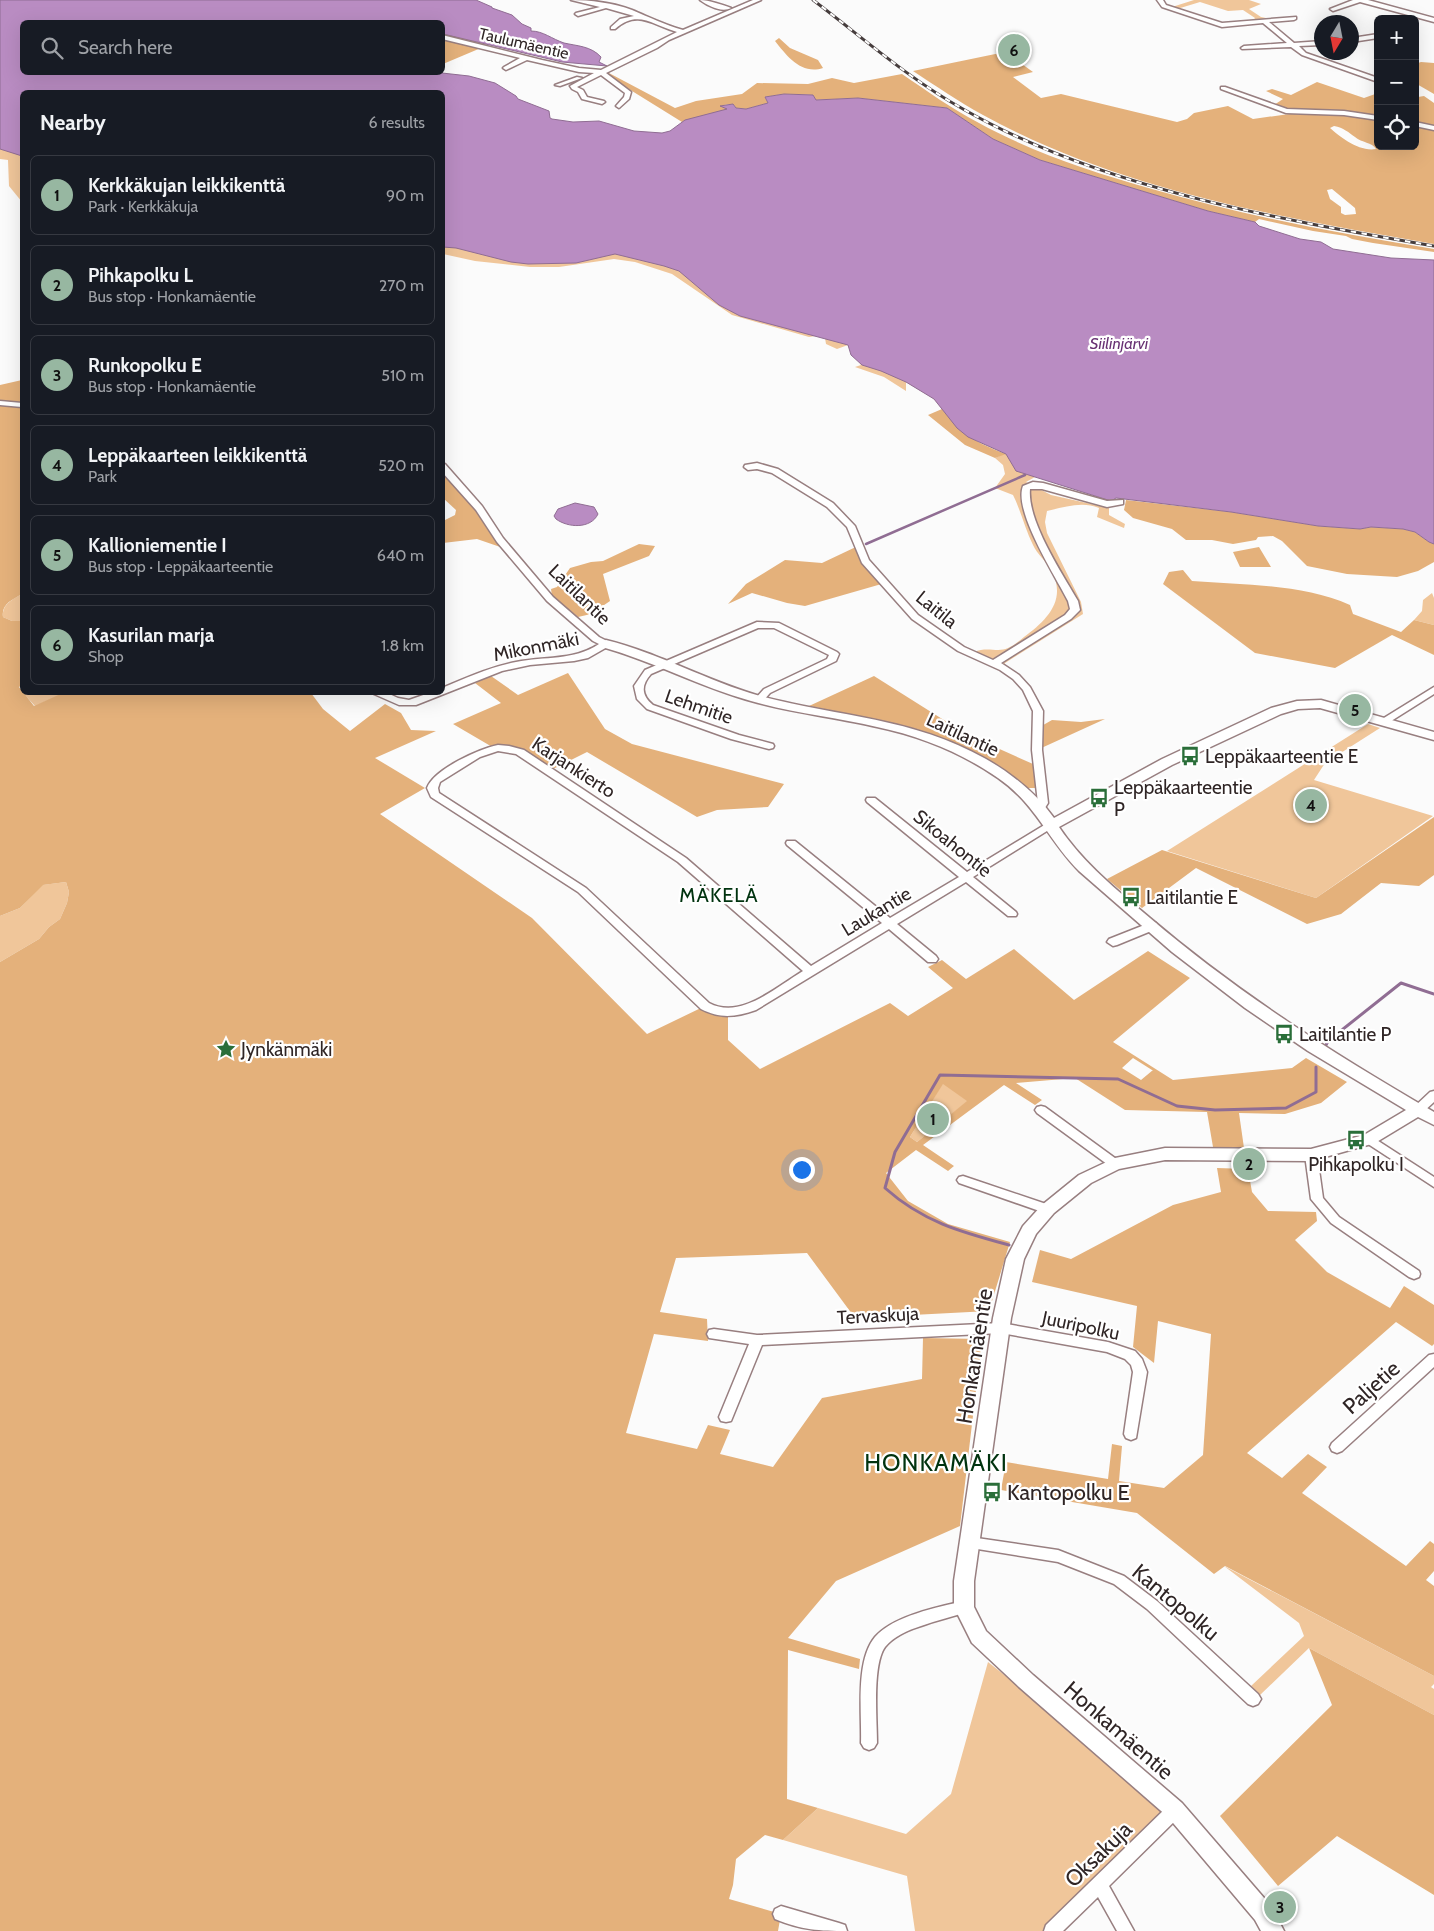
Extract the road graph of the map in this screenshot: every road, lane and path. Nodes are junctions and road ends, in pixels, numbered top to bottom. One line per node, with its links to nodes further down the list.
1 (574, 0): 7 (street)
2 (703, 0): 8 (street)
3 (730, 0): 8 (street)
4 (758, 0): 8 (street, Taulumäentie)
5 (1160, 0): 17 (street)
6 (1360, 0): 9 (street); 13 (street)
7 (607, 7): 11 (street); 12 (street)
8 (728, 10): 19 (street, Taulumäentie)
9 (1333, 10)
10 (1434, 12): 13 (street)
11 (578, 14)
12 (642, 16): 18 (street); 19 (street)
13 (1424, 17): 15 (street); 16 (street)
14 (1294, 18): 17 (street)
15 (1419, 20)
16 (1434, 20)
17 (1266, 22): 24 (street)
18 (613, 28)
19 (683, 32): 29 (street, Taulumäentie)
20 (1374, 37): 22 (street)
21 (445, 38): 26 (street, Taulumäentie)
22 (1359, 39)
23 (1314, 43): 24 (street)
24 (1292, 44): 25 (street); 30 (street)
25 (1244, 48)
26 (526, 58): 27 (street); 28 (street, Taulumäentie)
27 (506, 68)
28 (592, 72): 29 (street, Taulumäentie); 31 (street)
29 (600, 72): 33 (street, Taulumäentie); 34 (street)
30 (1374, 79)
31 (558, 85)
32 (1223, 88): 35 (street)
33 (602, 102)
34 (619, 106)
35 (1374, 117)
36 (1419, 125): 37 (street)
37 (1434, 128)
38 (0, 403): 39 (street)
39 (20, 405)
40 (748, 467): 45 (street, Laitila)
41 (445, 469): 43 (street, Laitilantie)
42 (1120, 502): 45 (street)
43 (606, 644): 44 (street, Laitilantie); 47 (street, Mikonmäki)
44 (666, 664): 50 (street, Laitilantie); 50 (street, Lehmitie); 53 (street, Lehmitie)
45 (993, 664): 55 (street, Laitila)
46 (1434, 690): 51 (street)
47 (445, 691)
48 (382, 695): 49 (street, Mikonmäki)
49 (436, 695)
50 (760, 699): 55 (street, Laitilantie)
51 (1384, 722): 52 (street); 56 (street)
52 (1434, 736)
53 (769, 746)
54 (871, 800): 58 (street, Sikoahontie)
55 (1040, 809): 56 (street, Laitilantie)
56 (1050, 826): 58 (street, Laukantie); 61 (street, Laitilantie)
57 (791, 843): 60 (street)
58 (966, 877): 59 (street, Sikoahontie); 60 (street, Laukantie)
59 (1012, 914)
60 (887, 924): 63 (street); 64 (street, Laukantie)
61 (1152, 926): 62 (street); 68 (street, Laitilantie)
62 (1113, 942)
63 (932, 959)
64 (810, 971): 65 (street, Laukantie); 65 (street, Karjankierto)
65 (716, 1012)
66 (1434, 1095): 68 (street, Honkamäentie)
67 (1041, 1110): 71 (street)
68 (1426, 1114): 69 (street, Honkamäentie)
69 (1369, 1139): 70 (street, Honkamäentie); 73 (street)
70 (1311, 1155): 71 (street, Honkamäentie); 75 (street)
71 (1115, 1164): 74 (street, Honkamäentie)
72 (963, 1180): 74 (street)
73 (1434, 1183)
74 (1048, 1209): 76 (street, Honkamäentie)
75 (1414, 1274)
76 (1001, 1328): 78 (street, Tervaskuja); 81 (street, Juuripolku); 83 (street, Honkamäentie)
77 (714, 1334): 78 (street, Tervaskuja)
78 (757, 1340): 80 (street)
79 (1434, 1359): 82 (street, Paljetie)
80 (726, 1418)
81 (1131, 1434)
82 (1337, 1447)
83 (970, 1543): 84 (street, Honkamäentie); 85 (street, Kantopolku)
84 (964, 1607): 86 (street); 87 (street, Honkamäentie)
85 (1254, 1699)
86 (869, 1743)
87 (1176, 1810): 88 (street, Oksakuja); 93 (street, Honkamäentie)
88 (1099, 1884): 91 (street, Oksakuja); 92 (street)
89 (781, 1914): 90 (street)
90 (839, 1931)
91 (1052, 1931)
92 (1126, 1931)
93 (1273, 1931)

